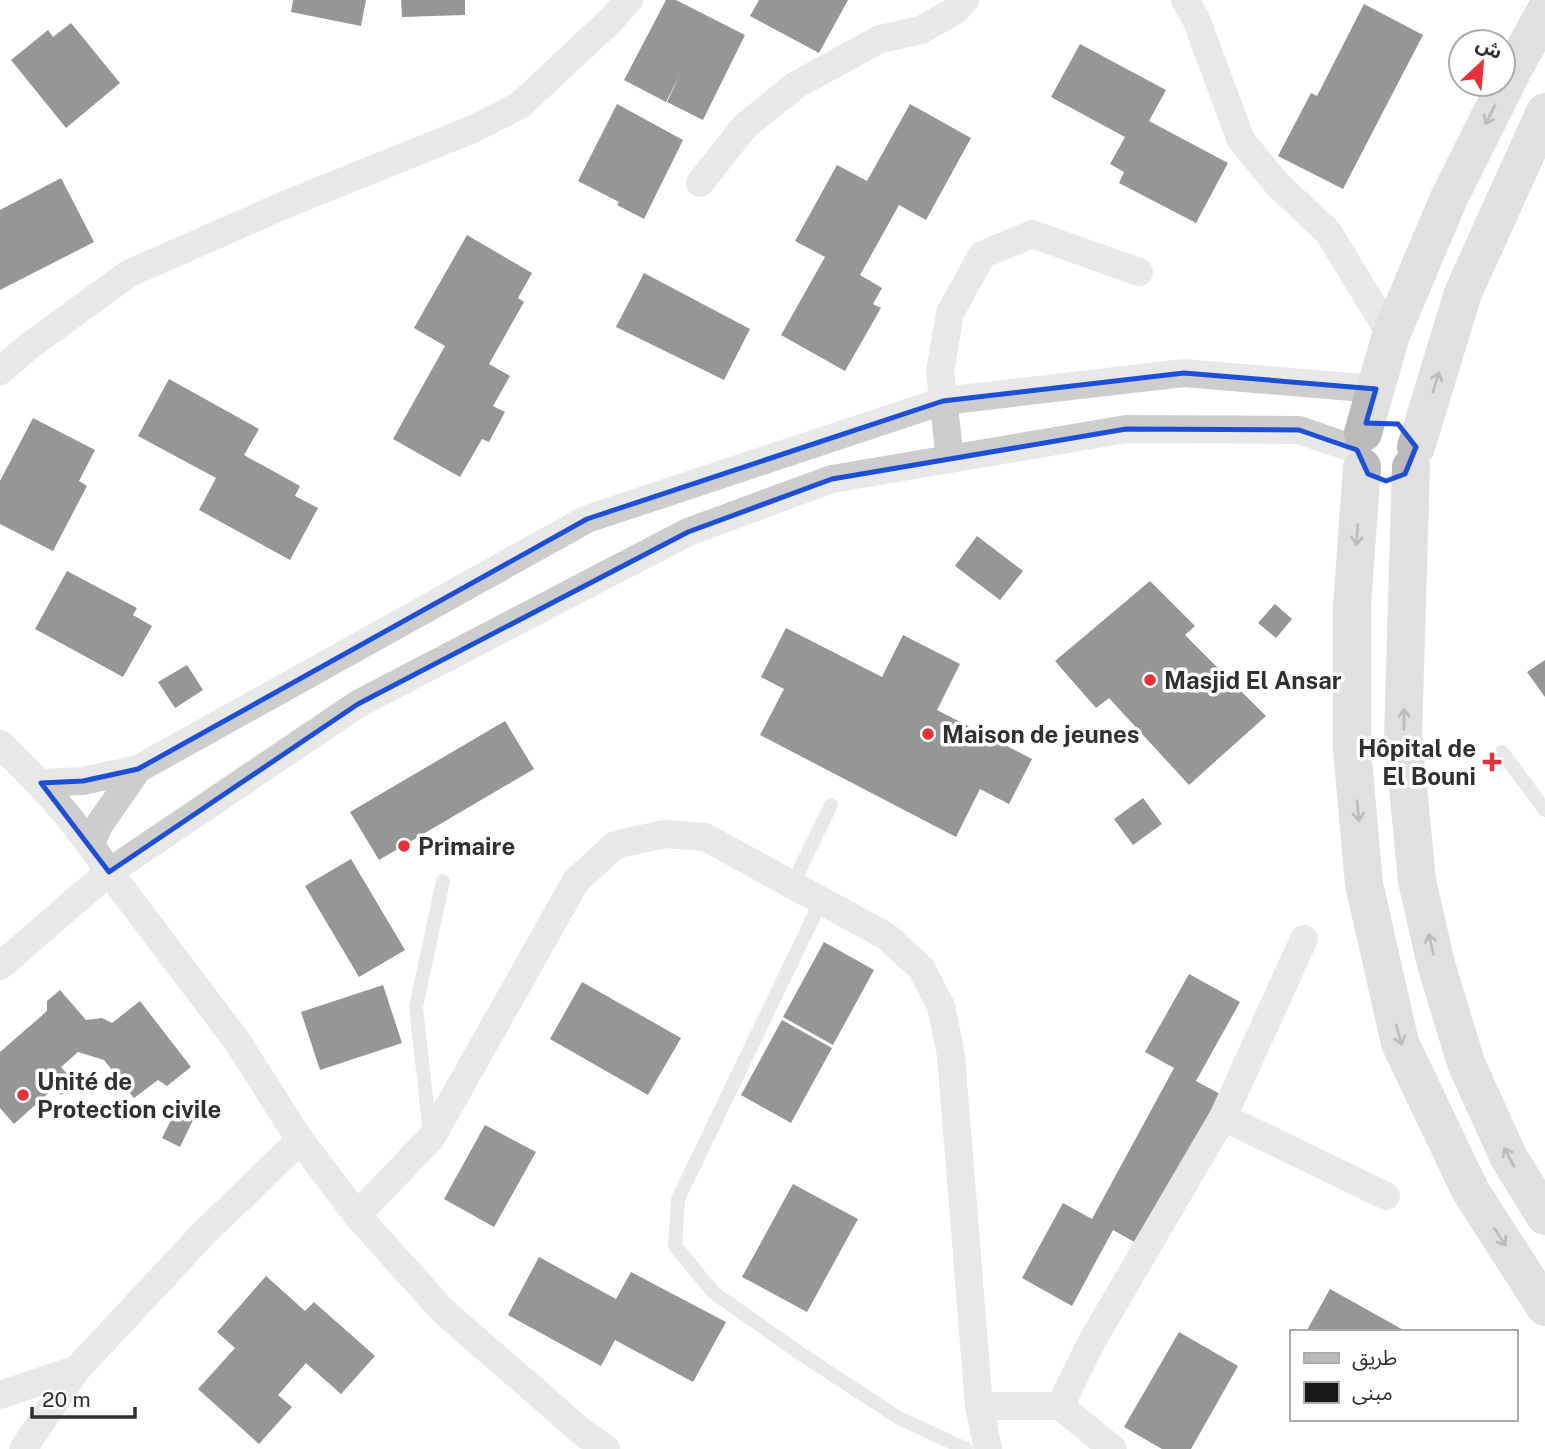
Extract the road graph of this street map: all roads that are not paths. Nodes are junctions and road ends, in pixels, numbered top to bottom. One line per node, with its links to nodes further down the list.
1 (629, 0): 9 (street)
2 (965, 0): 6 (street)
3 (1185, 0): 8 (street)
4 (1545, 12): 8 (main road, one-way to 8)
5 (1545, 112): 13 (main road, one-way to 5)
6 (700, 183)
7 (1139, 272): 11 (street)
8 (1391, 335): 10 (main road)
9 (0, 371)
10 (1376, 389): 11 (street); 12 (main road)
11 (943, 401): 14 (street); 17 (street)
12 (1360, 450): 13 (main road); 13 (main road); 14 (street); 34 (main road, one-way to 34)
13 (1414, 457): 33 (main road, one-way to 13)
14 (950, 459): 22 (street)
15 (0, 744): 18 (street)
16 (1502, 752): 20 (lane)
17 (138, 769): 18 (street); 21 (street)
18 (41, 783): 21 (street)
19 (831, 805): 24 (lane)
20 (1545, 810)
21 (91, 844): 22 (street)
22 (109, 872): 27 (street); 30 (street)
23 (443, 881): 29 (lane)
24 (793, 883): 25 (street); 29 (street)
25 (822, 899): 37 (street); 41 (lane)
26 (1304, 939): 28 (street)
27 (0, 966)
28 (1223, 1117): 31 (street); 38 (street)
29 (431, 1138): 32 (street)
30 (300, 1140): 32 (street); 35 (street)
31 (1387, 1196)
32 (357, 1215): 40 (street)
33 (1545, 1216)
34 (1545, 1307)
35 (76, 1369): 36 (street); 39 (street)
36 (0, 1395)
37 (979, 1406): 38 (street); 42 (street)
38 (1060, 1406): 43 (street)
39 (23, 1449)
40 (606, 1449)
41 (966, 1449)
42 (988, 1449)
43 (1113, 1449)

